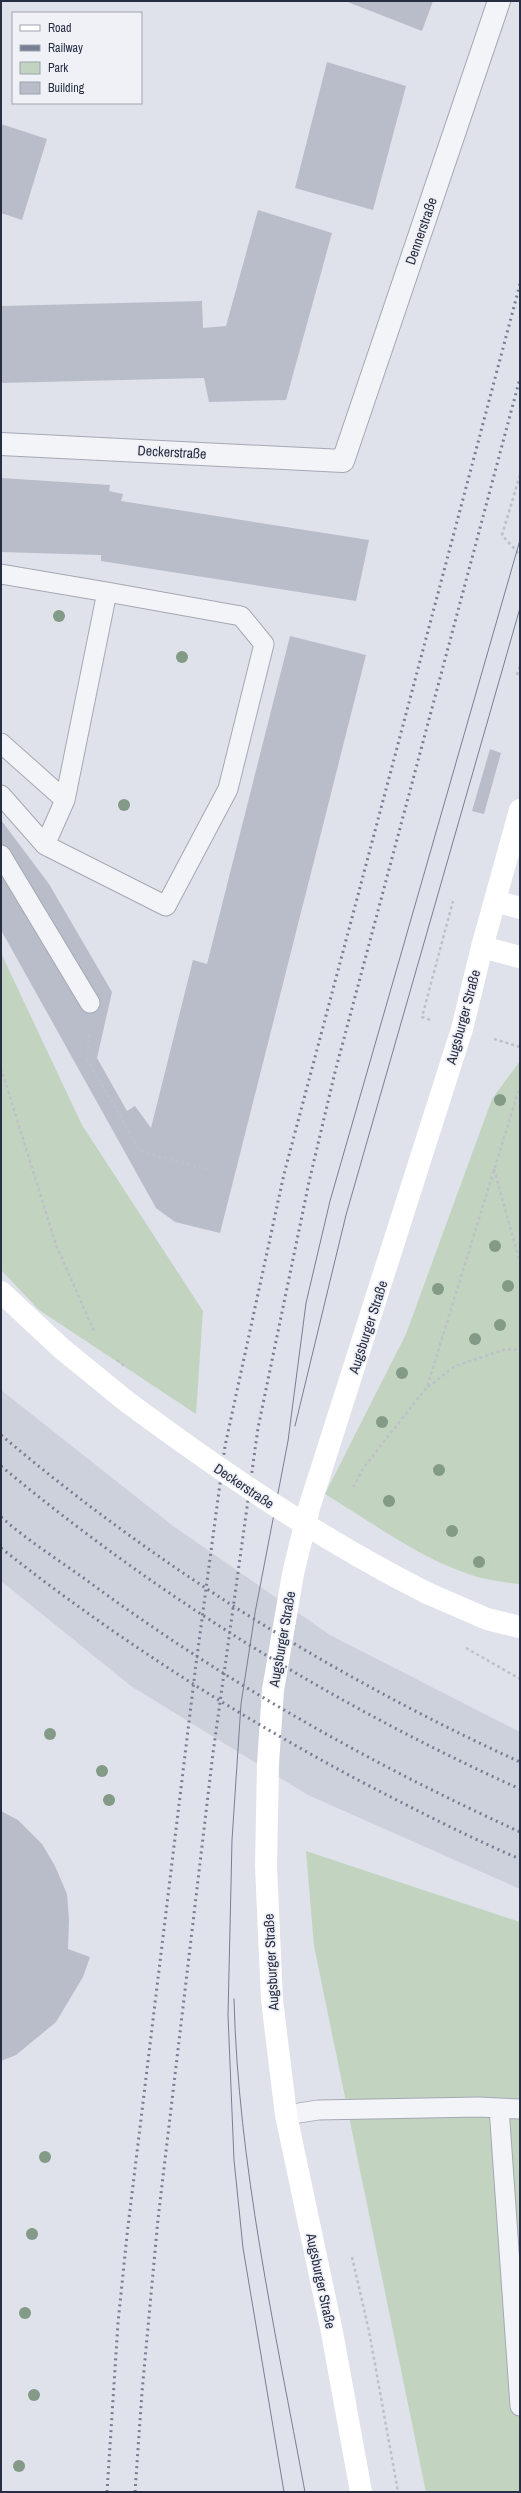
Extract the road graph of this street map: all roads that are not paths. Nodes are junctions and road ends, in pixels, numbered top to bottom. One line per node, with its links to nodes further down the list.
1 (499, 1): 3 (street, Dennerstraße)
2 (1, 444): 3 (street, Deckerstraße)
3 (343, 461)
4 (1, 574): 5 (lane)
5 (107, 592): 8 (lane); 10 (lane)
6 (1, 743): 8 (lane)
7 (1, 795): 10 (lane)
8 (66, 800): 10 (lane)
9 (520, 810): 12 (main road, Augsburger Straße)
10 (45, 845)
11 (1, 855): 16 (lane)
12 (495, 901): 13 (main road); 14 (main road, Augsburger Straße)
13 (520, 908)
14 (482, 947): 15 (main road); 21 (main road, Augsburger Straße)
15 (520, 958)
16 (90, 1003)
17 (1, 1292): 18 (main road, Deckerstraße, bridge)
18 (520, 1627)
19 (499, 2108): 20 (lane); 21 (lane); 22 (lane)
20 (520, 2109)
21 (286, 2115): 23 (main road, Augsburger Straße)
22 (520, 2406)
23 (360, 2492)

